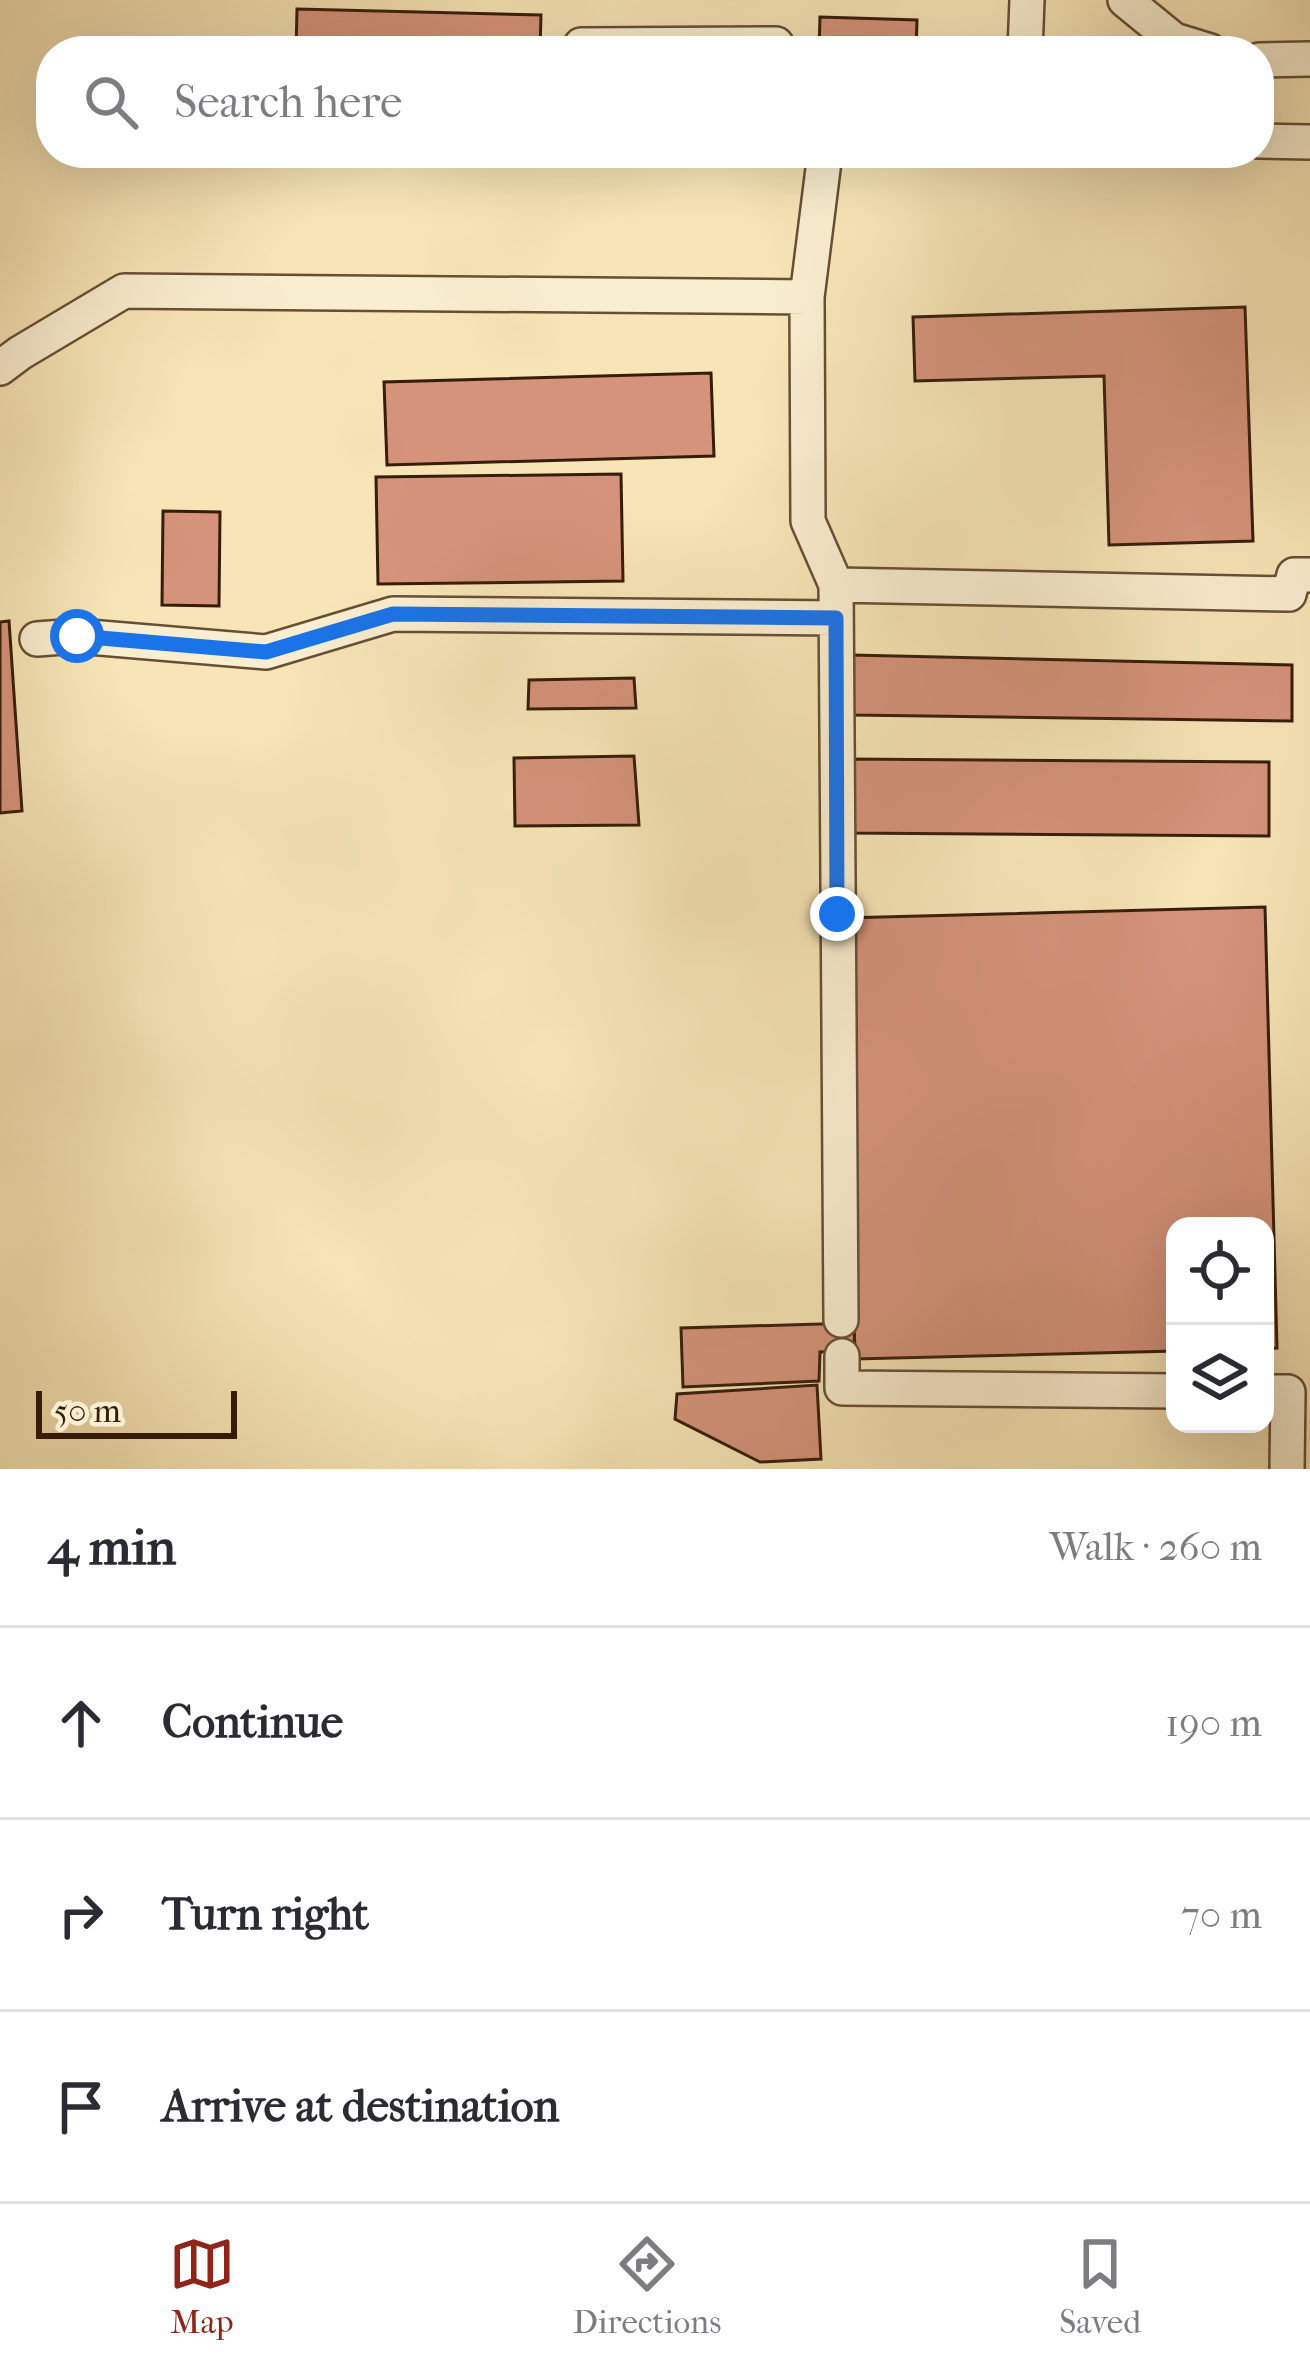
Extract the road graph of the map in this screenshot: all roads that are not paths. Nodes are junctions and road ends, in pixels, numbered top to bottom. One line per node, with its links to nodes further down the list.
1 (1027, 0): 3 (street)
2 (1125, 0): 4 (street)
3 (1026, 36)
4 (1169, 36)
5 (1310, 59): 6 (street)
6 (1274, 60)
7 (1274, 141): 8 (street)
8 (1310, 142)
9 (823, 168): 10 (street)
10 (807, 297): 11 (street); 13 (street)
11 (0, 368)
12 (1310, 575): 13 (street)
13 (836, 601): 14 (street); 15 (street)
14 (37, 639)
15 (842, 1320)
16 (842, 1356): 17 (street)
17 (1166, 1391)
18 (1274, 1392): 19 (street)
19 (1287, 1469)

